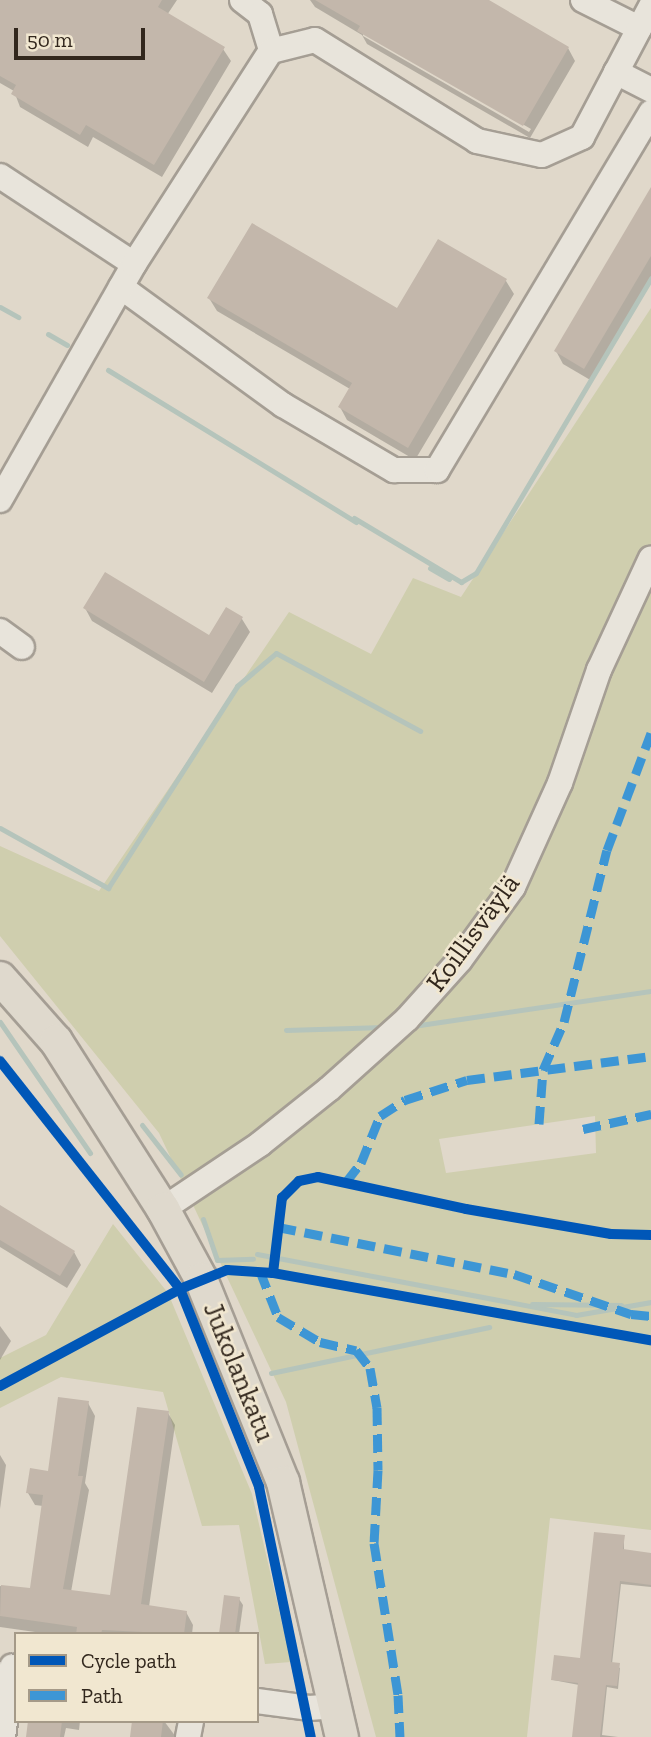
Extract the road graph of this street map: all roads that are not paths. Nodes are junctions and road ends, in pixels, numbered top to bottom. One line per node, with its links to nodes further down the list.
1 (583, 0): 4 (street)
2 (257, 5): 5 (street)
3 (651, 6): 4 (street)
4 (639, 28): 6 (street)
5 (271, 51): 6 (street); 10 (street)
6 (616, 72): 7 (street)
7 (651, 90)
8 (651, 112): 11 (street)
9 (0, 176): 10 (street)
10 (134, 264): 11 (street)
11 (121, 287): 12 (street)
12 (9, 464): 13 (street)
13 (0, 500)
14 (651, 558): 18 (street, Koillisväylä)
15 (0, 631): 16 (street)
16 (22, 647)
17 (0, 978): 18 (main road, Jukolankatu)
18 (163, 1209): 21 (main road, Jukolankatu)
19 (9, 1667): 22 (street)
20 (259, 1701): 21 (street)
21 (337, 1706): 23 (main road, Jukolankatu)
22 (3, 1737)
23 (342, 1737)

